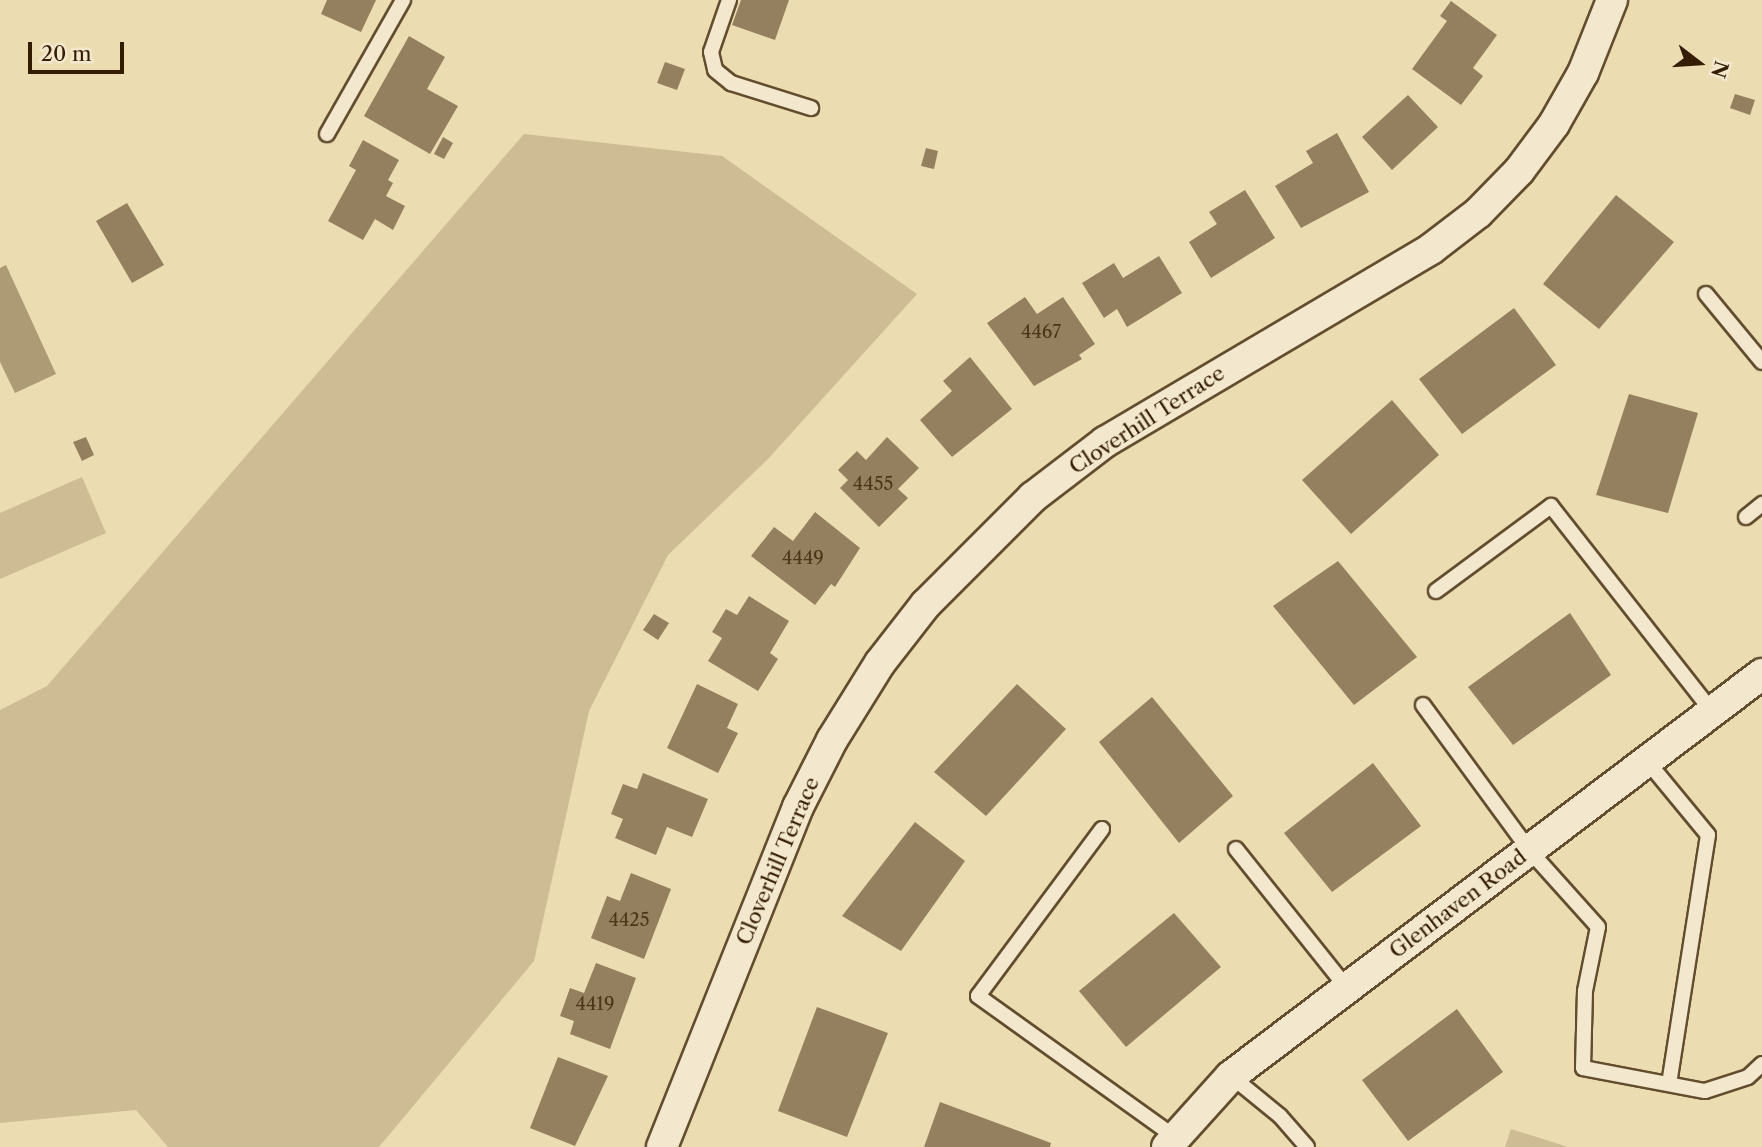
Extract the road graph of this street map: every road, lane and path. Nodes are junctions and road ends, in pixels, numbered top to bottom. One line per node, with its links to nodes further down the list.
1 (403, 0): 5 (lane)
2 (729, 0): 4 (lane)
3 (1612, 0): 23 (street, Cloverhill Terrace)
4 (811, 108)
5 (327, 134)
6 (1706, 294): 7 (lane)
7 (1762, 362)
8 (1762, 504): 9 (lane)
9 (1746, 517)
10 (1436, 591): 13 (lane)
11 (1762, 674): 13 (street, Glenhaven Road)
12 (1423, 705): 17 (lane)
13 (1712, 711): 14 (street, Glenhaven Road)
14 (1647, 761): 17 (street, Glenhaven Road); 21 (lane)
15 (1102, 829): 22 (lane)
16 (1236, 849): 18 (lane)
17 (1529, 850): 18 (street, Glenhaven Road); 21 (lane)
18 (1347, 988): 20 (street, Glenhaven Road)
19 (1762, 1064): 21 (lane)
20 (1231, 1076): 22 (street, Glenhaven Road); 24 (lane)
21 (1669, 1083)
22 (1171, 1142)
23 (662, 1147)
24 (1307, 1147)

